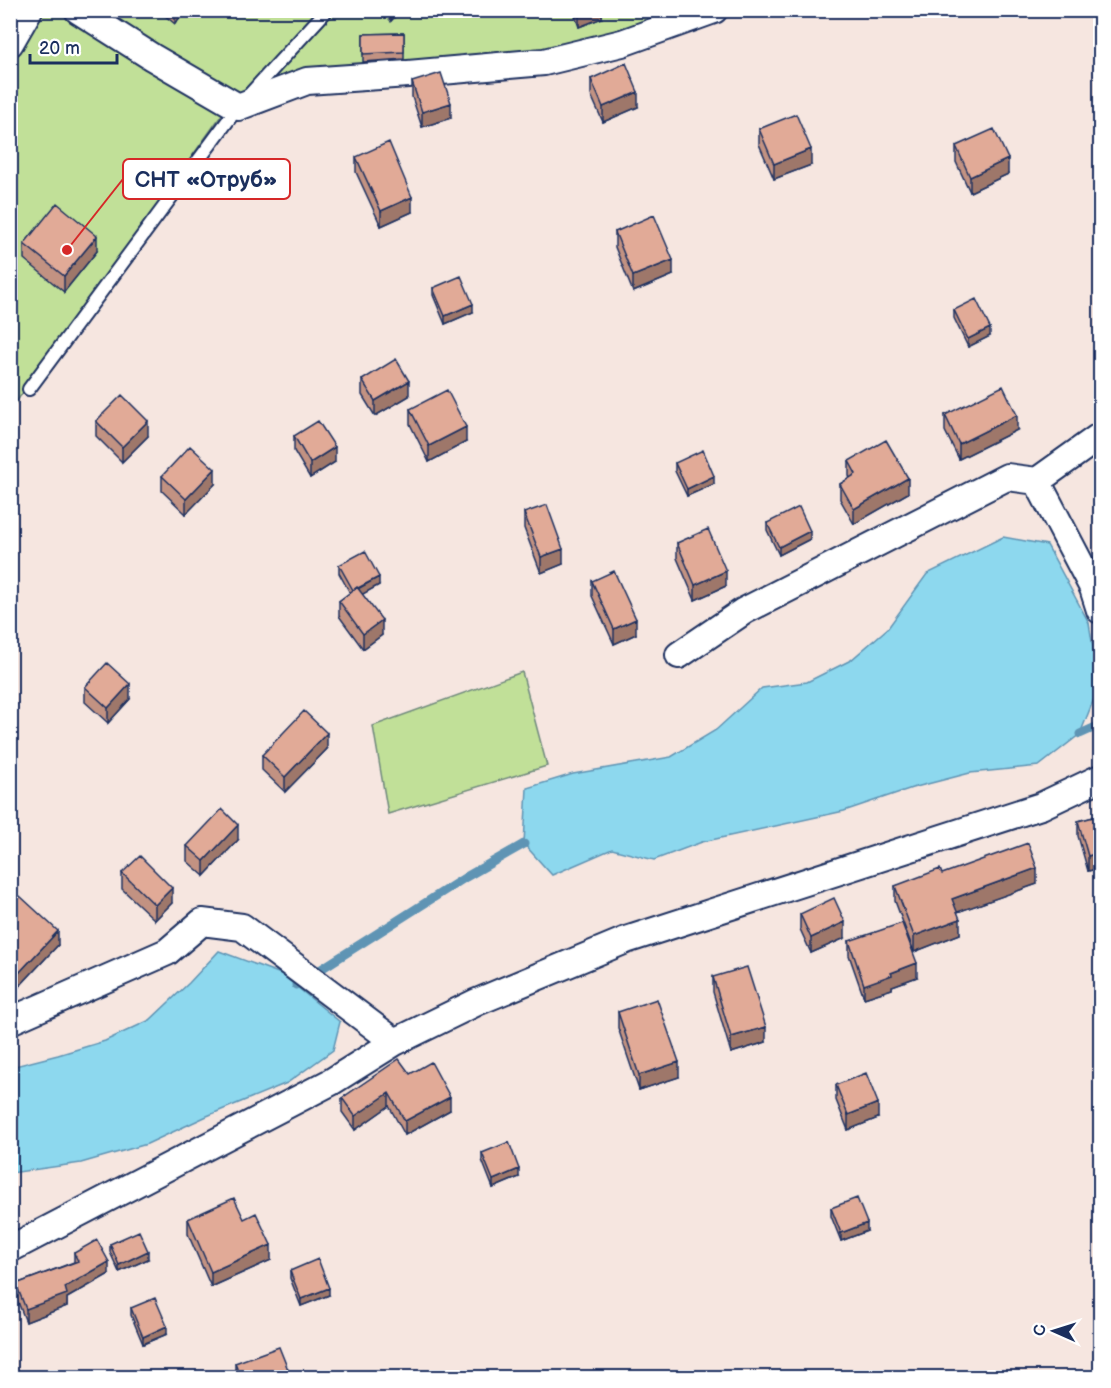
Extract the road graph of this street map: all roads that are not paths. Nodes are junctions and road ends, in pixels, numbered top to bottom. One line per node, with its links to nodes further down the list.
1 (29, 10): 5 (street)
2 (78, 10): 6 (street)
3 (327, 10): 6 (lane)
4 (714, 10): 6 (street)
5 (10, 43)
6 (238, 108): 7 (lane)
7 (29, 389)
8 (1101, 436): 9 (street)
9 (1037, 482): 10 (street); 11 (street)
10 (1101, 610)
11 (679, 655)
12 (1101, 778): 14 (street)
13 (10, 1021): 14 (street)
14 (394, 1042): 15 (street)
15 (10, 1249)

